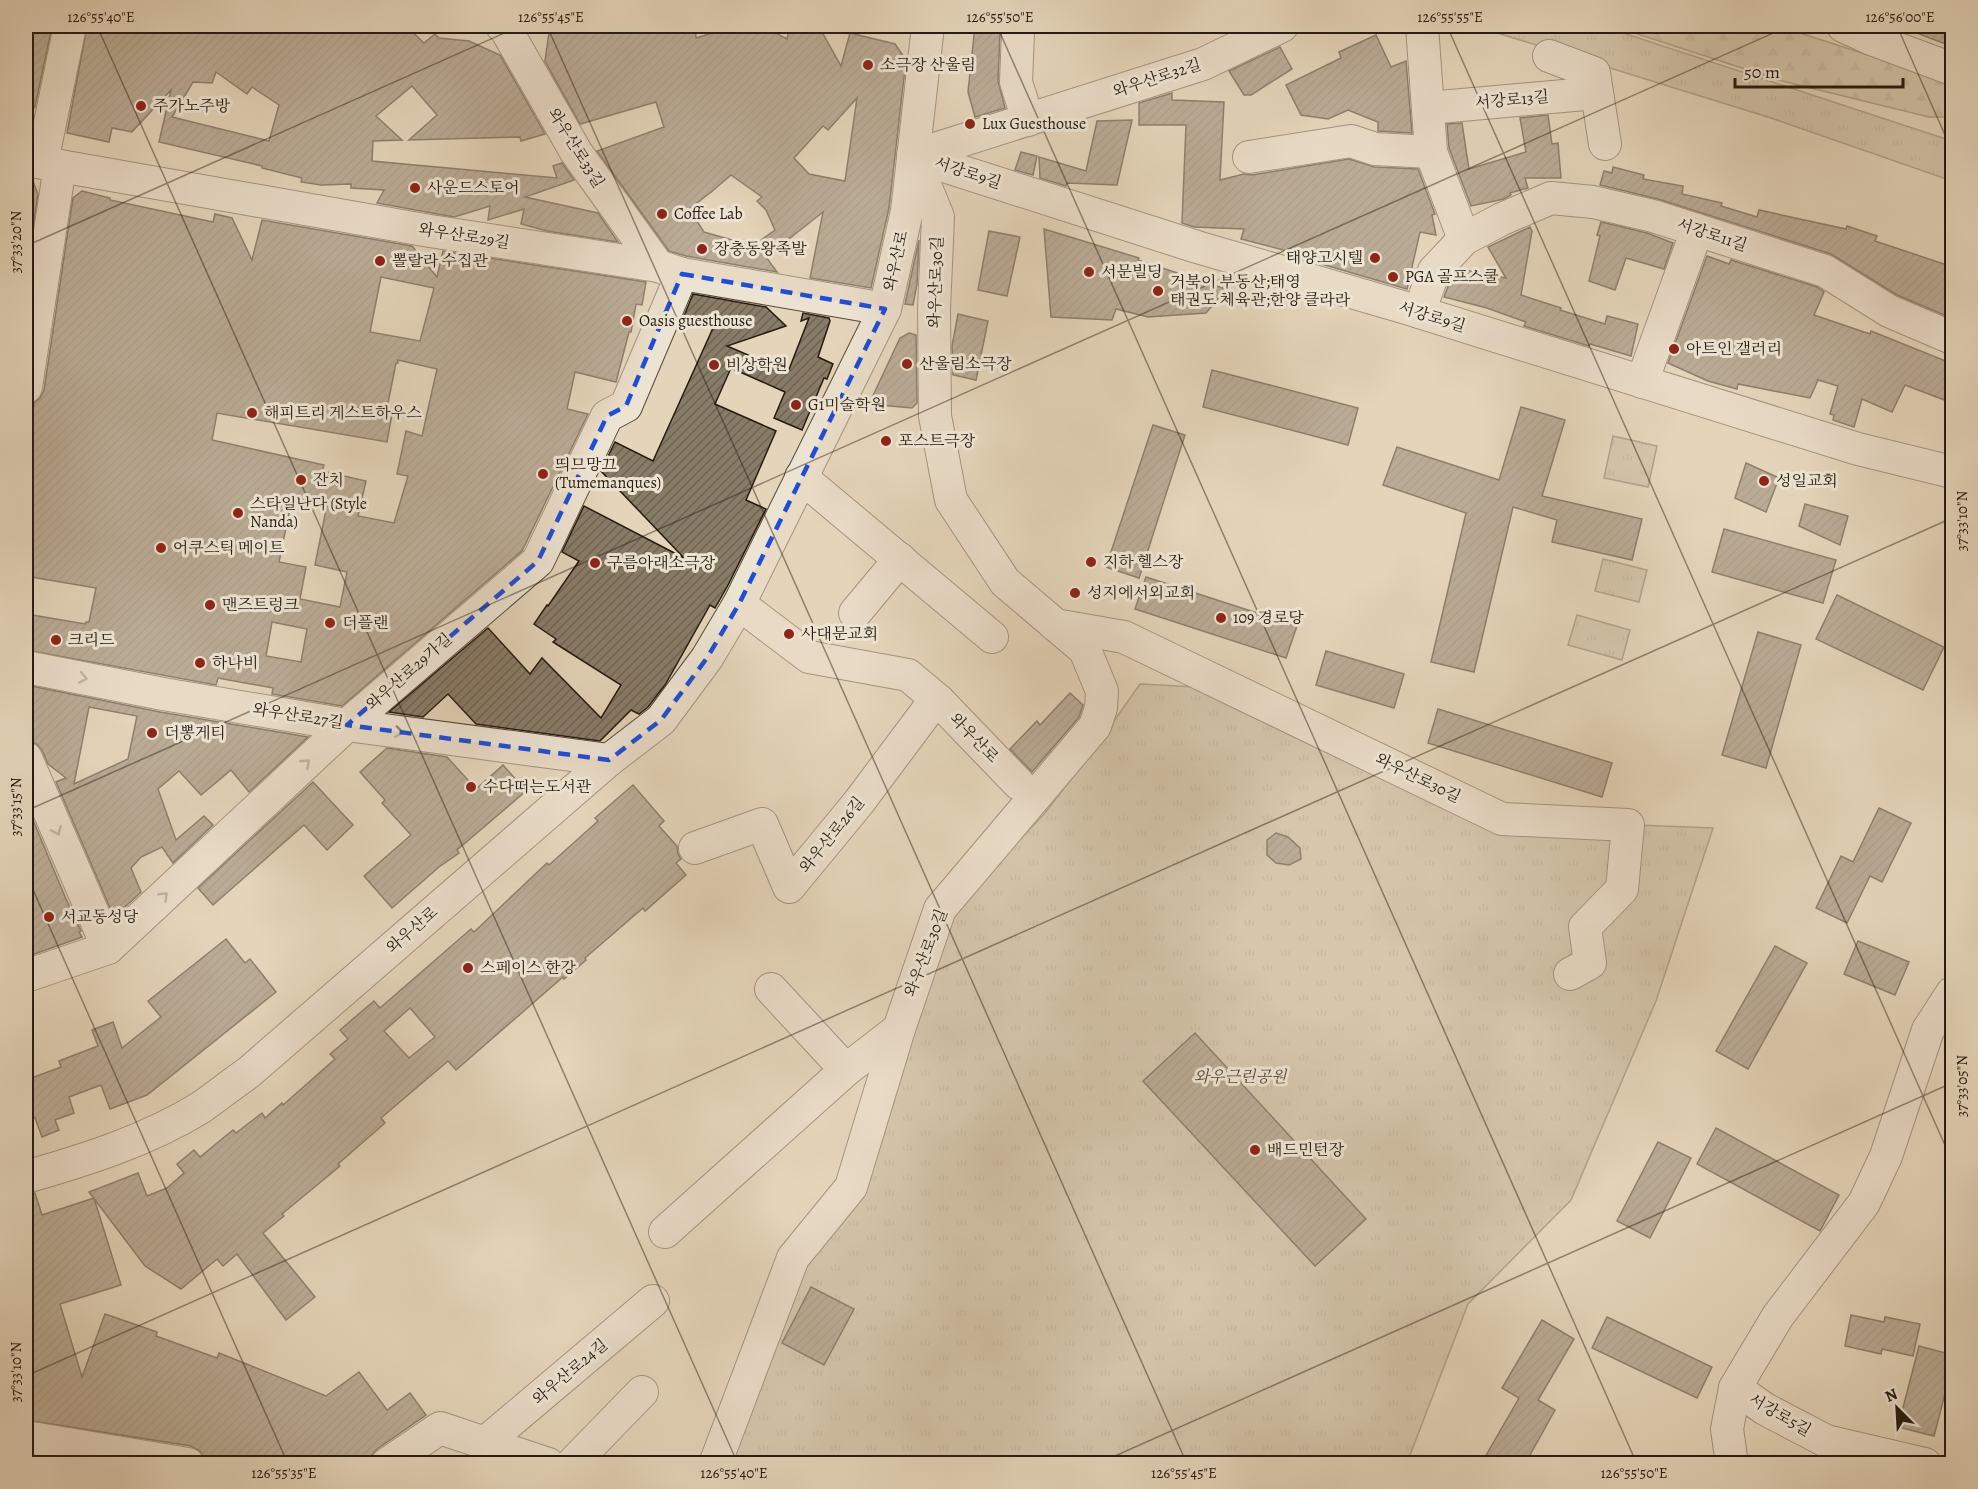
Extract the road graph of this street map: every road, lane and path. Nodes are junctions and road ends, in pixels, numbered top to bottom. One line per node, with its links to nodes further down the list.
1 (70, 26): 18 (street)
2 (501, 26): 21 (street, 와우산로33길)
3 (928, 26): 16 (street, 와우산로)
4 (1282, 26): 8 (street, 와우산로32길)
5 (1422, 26): 12 (street)
6 (1843, 26): 10 (street)
7 (1018, 33): 13 (street)
8 (1243, 33): 13 (street, 와우산로32길)
9 (1549, 56): 11 (street)
10 (1953, 69)
11 (1596, 93): 12 (street, 서강로13길); 14 (street)
12 (1428, 108): 15 (street)
13 (1028, 120): 16 (street, 와우산로32길)
14 (1605, 144)
15 (1431, 152): 17 (street); 20 (street)
16 (914, 156): 22 (street, 와우산로); 23 (street, 서강로9길); 32 (street, 와우산로30길)
17 (1249, 157)
18 (42, 163): 21 (street, 와우산로29길); 26 (street)
19 (1698, 230): 20 (street, 서강로11길); 24 (street, 서강로11길); 25 (street)
20 (1464, 240): 23 (street, 서강로11길)
21 (670, 270): 22 (street, 와우산로29길); 36 (street, 와우산로29가길)
22 (885, 309): 28 (street, 와우산로)
23 (1419, 312): 25 (street, 서강로9길)
24 (1953, 338)
25 (1642, 382): 27 (street, 서강로9길)
26 (26, 387)
27 (1953, 472)
28 (801, 477): 29 (street); 30 (street, 와우산로)
29 (900, 559): 31 (street); 33 (street)
30 (739, 604): 35 (street, 와우산로); 38 (street, 와우산로)
31 (855, 613)
32 (1054, 624): 42 (street, 와우산로30길); 46 (street, 와우산로30길)
33 (992, 637)
34 (26, 667): 36 (street, 와우산로27길, one-way to 36)
35 (939, 701): 39 (street, 와우산로); 40 (street, 와우산로26길)
36 (347, 724): 38 (street, 와우산로27길, one-way to 38); 41 (street, 와우산로29가길, one-way to 36)
37 (26, 758): 41 (street, one-way to 41)
38 (609, 760): 48 (street, 와우산로)
39 (1019, 784)
40 (695, 848)
41 (108, 948): 43 (street, 와우산로29가길)
42 (1570, 974)
43 (26, 976)
44 (771, 989): 47 (street)
45 (1953, 993): 51 (street)
46 (899, 1029): 47 (street); 60 (street, 와우산로30길)
47 (846, 1070): 49 (street)
48 (26, 1175)
49 (665, 1232)
50 (653, 1301): 54 (street, 와우산로24길)
51 (1734, 1388): 55 (street, 서강로5길); 61 (street)
52 (642, 1392): 59 (street)
53 (26, 1437): 56 (street)
54 (486, 1442): 57 (street); 58 (street)
55 (1822, 1452): 62 (street, 서강로5길)
56 (188, 1464)
57 (387, 1464)
58 (548, 1464)
59 (572, 1464)
60 (715, 1464)
61 (1732, 1464)
62 (1925, 1464)

